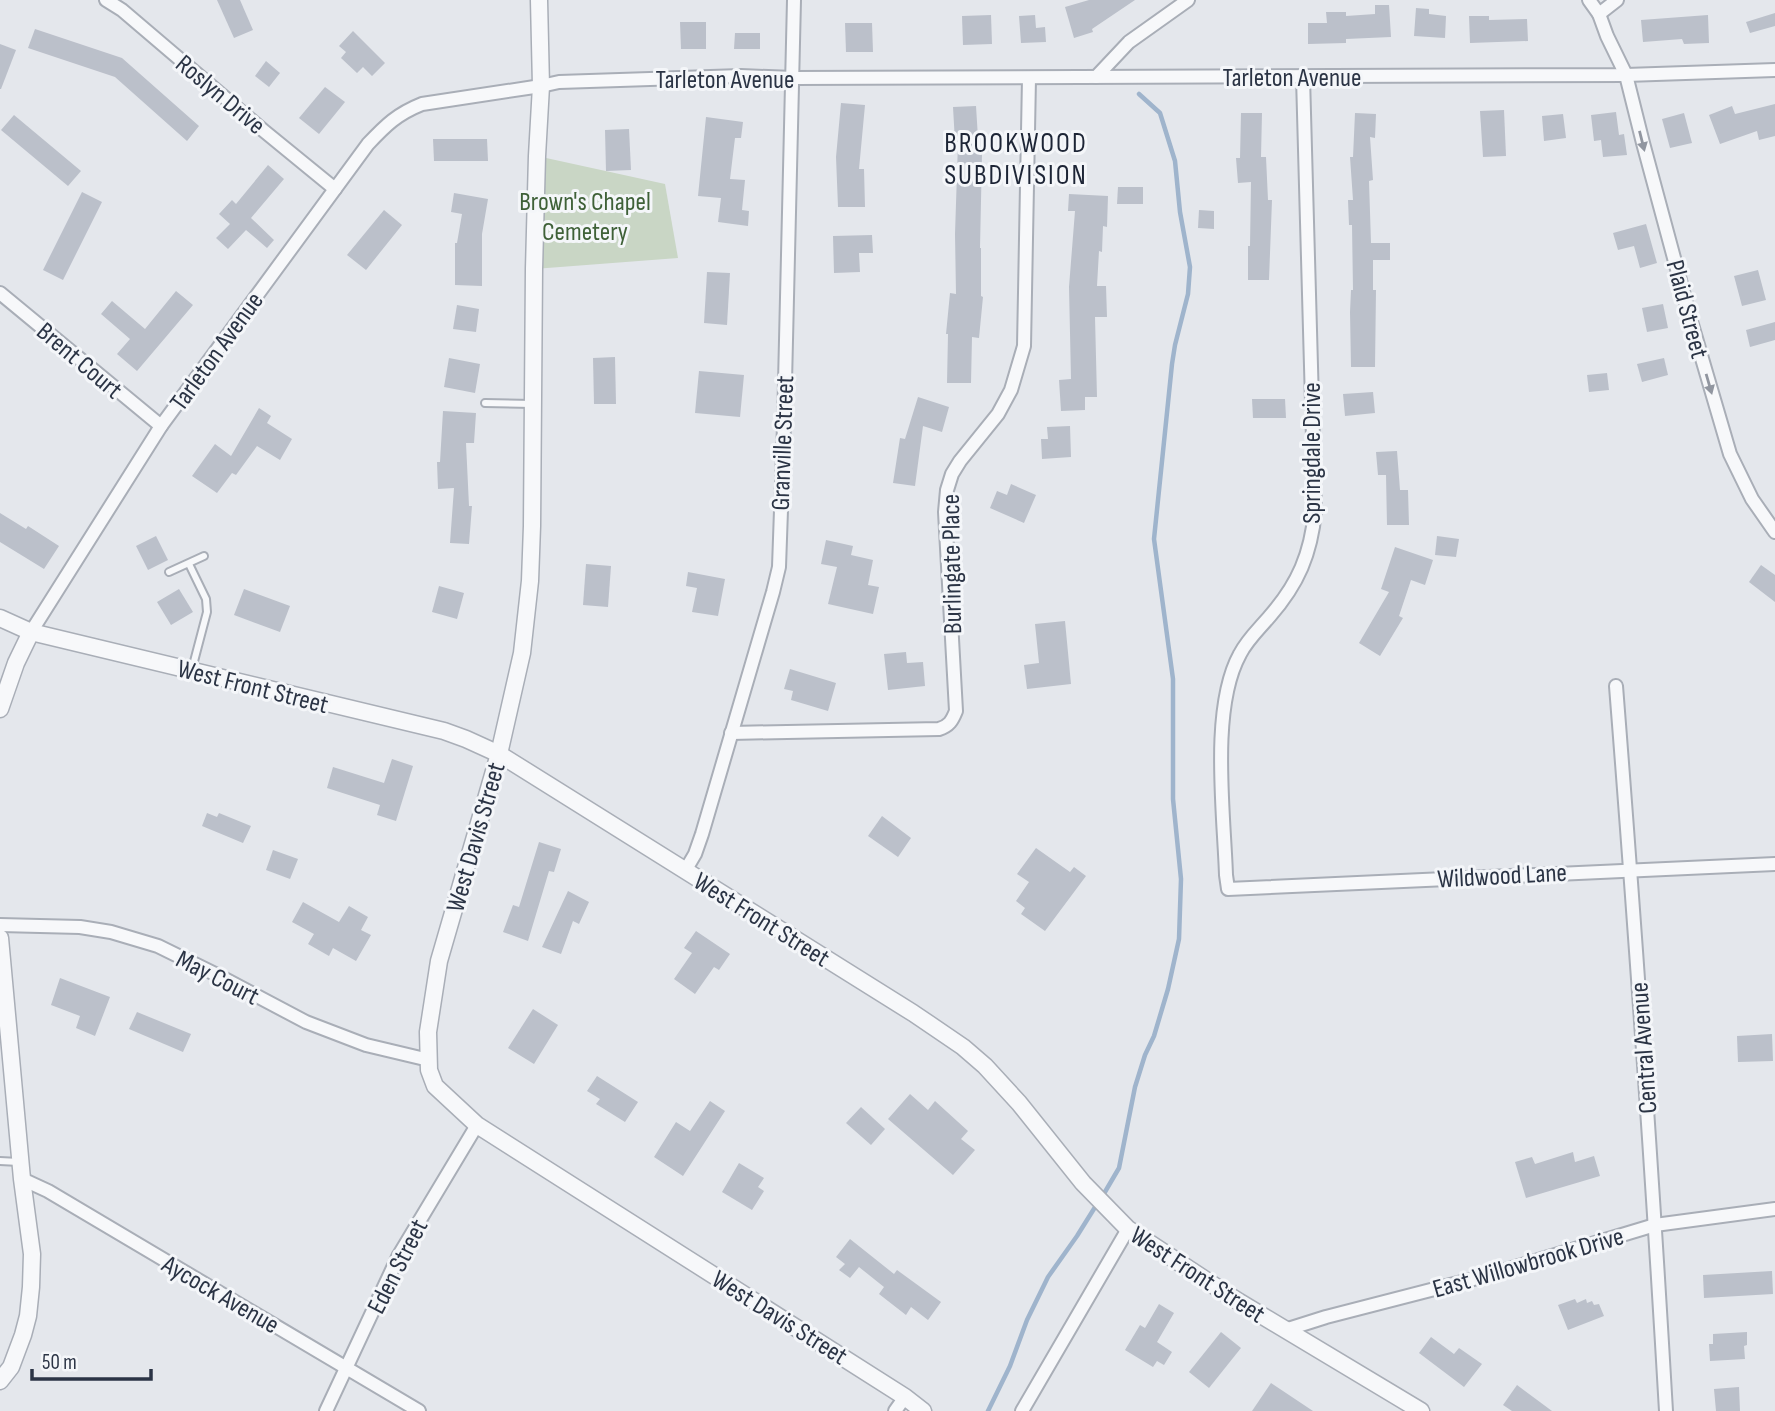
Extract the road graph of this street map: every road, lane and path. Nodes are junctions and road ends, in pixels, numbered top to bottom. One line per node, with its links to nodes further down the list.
1 (108, 0): 15 (street, Roslyn Drive)
2 (539, 0): 14 (street, West Davis Street)
3 (794, 0): 12 (street, Granville Street)
4 (1188, 0): 10 (street)
5 (1589, 0): 7 (street, Plaid Street)
6 (1617, 0): 7 (street)
7 (1599, 14): 9 (street, Plaid Street)
8 (1775, 71): 9 (street, Tarleton Avenue)
9 (1626, 75): 11 (street, Tarleton Avenue); 20 (street, Plaid Street, one-way to 20)
10 (1096, 77): 11 (street, Tarleton Avenue); 13 (street, Tarleton Avenue)
11 (1303, 77): 34 (street, Springdale Drive)
12 (793, 78): 13 (street, Tarleton Avenue); 14 (street, Tarleton Avenue); 29 (street, Granville Street)
13 (1028, 78): 29 (street, Burlingate Place)
14 (541, 86): 15 (street, Tarleton Avenue); 18 (street, West Davis Street)
15 (335, 189): 19 (street, Tarleton Avenue)
16 (0, 293): 19 (street, Brent Court)
17 (485, 403): 18 (lane)
18 (534, 404): 30 (street, West Davis Street)
19 (161, 426): 25 (street, Tarleton Avenue)
20 (1775, 533)
21 (204, 556): 22 (lane)
22 (188, 564): 23 (lane); 26 (lane)
23 (169, 572)
24 (0, 618): 25 (street, West Front Street)
25 (31, 632): 26 (street, West Front Street); 28 (street, Tarleton Avenue)
26 (191, 671): 30 (street, West Front Street)
27 (1616, 686): 32 (street, Central Avenue)
28 (0, 709)
29 (731, 733): 33 (street, Granville Street)
30 (499, 754): 33 (street, West Front Street); 38 (street, West Davis Street)
31 (1775, 864): 32 (street, Wildwood Lane)
32 (1631, 869): 34 (street, Wildwood Lane); 43 (street, Central Avenue)
33 (685, 871): 44 (street, West Front Street)
34 (1228, 888)
35 (0, 925): 38 (street, May Court)
36 (0, 938): 37 (street)
37 (2, 985): 41 (street)
38 (429, 1060): 39 (street, West Davis Street)
39 (477, 1125): 46 (street, Eden Street); 48 (street, West Davis Street)
40 (0, 1161): 41 (lane)
41 (21, 1170): 46 (street, Aycock Avenue); 47 (street)
42 (1775, 1209): 43 (street, East Willowbrook Drive)
43 (1655, 1225): 45 (street, East Willowbrook Drive); 55 (street, Central Avenue)
44 (1128, 1229): 45 (street, West Front Street); 53 (street)
45 (1285, 1330): 54 (street, West Front Street)
46 (346, 1369): 49 (street, Eden Street); 50 (street, Aycock Avenue)
47 (0, 1381)
48 (905, 1396): 51 (street); 52 (street, West Davis Street)
49 (326, 1411)
50 (419, 1411)
51 (895, 1411)
52 (923, 1411)
53 (1023, 1411)
54 (1421, 1411)
55 (1666, 1411)

